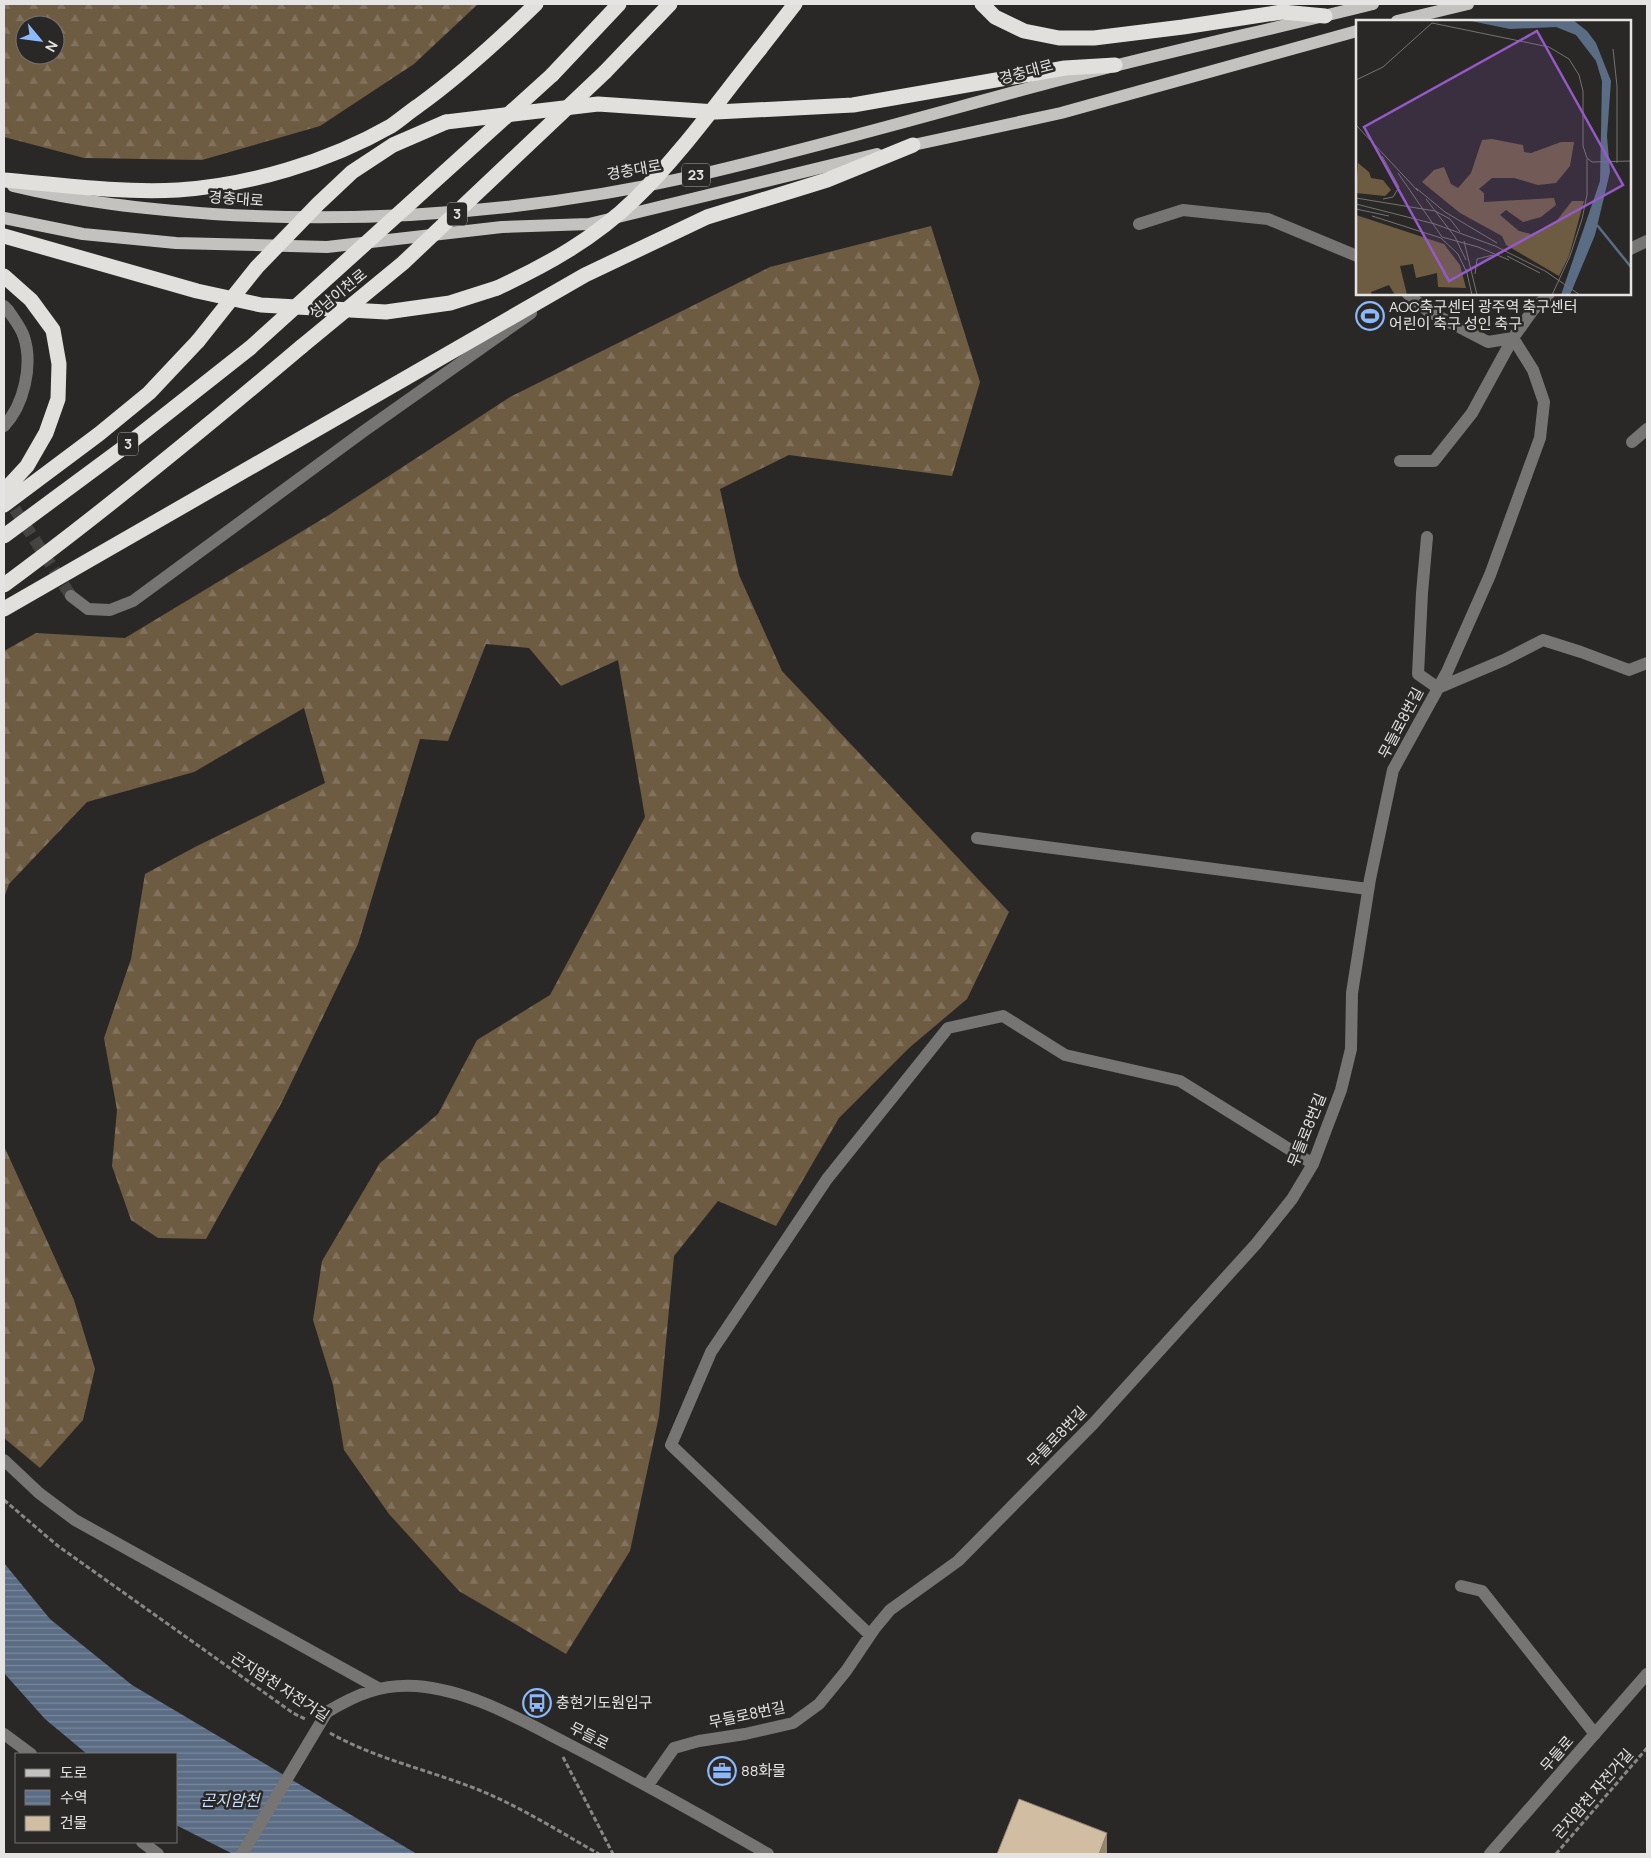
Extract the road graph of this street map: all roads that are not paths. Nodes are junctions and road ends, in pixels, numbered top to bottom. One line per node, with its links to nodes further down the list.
1 (536, 4): 13 (highway)
2 (619, 4): 32 (highway, 성남이천로 / 3, bridge)
3 (670, 4): 34 (highway, 성남이천로 / 3, bridge)
4 (795, 4): 16 (highway, bridge)
5 (982, 4): 8 (highway)
6 (1374, 4): 8 (main road, 경충대로 / 23)
7 (1468, 4): 9 (main road)
8 (1325, 16): 11 (main road, 경충대로 / 23)
9 (1401, 20)
10 (1356, 31): 12 (main road, 23)
11 (1115, 65): 13 (main road, 경충대로 / 23); 31 (highway, bridge)
12 (913, 145): 14 (main road, 23); 20 (highway)
13 (4, 182)
14 (4, 218)
15 (1139, 224): 19 (street)
16 (4, 236)
17 (1647, 241): 18 (street)
18 (1631, 249)
19 (1356, 256)
20 (585, 275): 35 (street); 36 (highway)
21 (4, 276): 30 (highway)
22 (1409, 295): 25 (street)
23 (1548, 295): 25 (street)
24 (4, 306): 26 (street)
25 (1513, 338): 29 (street); 38 (street, 무들로8번길)
26 (4, 426)
27 (1647, 429): 28 (street)
28 (1632, 442)
29 (1400, 461)
30 (4, 491)
31 (4, 505)
32 (4, 536)
33 (1427, 537): 38 (street)
34 (4, 585)
35 (71, 596)
36 (4, 610)
37 (1647, 663): 38 (street)
38 (1438, 688): 40 (street, 무들로8번길)
39 (977, 838): 40 (street)
40 (1368, 889): 41 (street, 무들로8번길)
41 (1313, 1164): 44 (street, 무들로8번길); 44 (street)
42 (4, 1460): 46 (street)
43 (1461, 1586): 48 (street)
44 (870, 1636): 50 (street, 무들로8번길)
45 (1647, 1674): 48 (street, 무들로)
46 (378, 1688): 50 (street, 무들로); 53 (street, 무들로, bridge)
47 (4, 1734): 49 (street)
48 (1595, 1734): 55 (street, 무들로)
49 (30, 1753)
50 (648, 1785): 54 (street, 무들로)
51 (143, 1843): 52 (street)
52 (158, 1854)
53 (242, 1854)
54 (768, 1854)
55 (1490, 1854)

